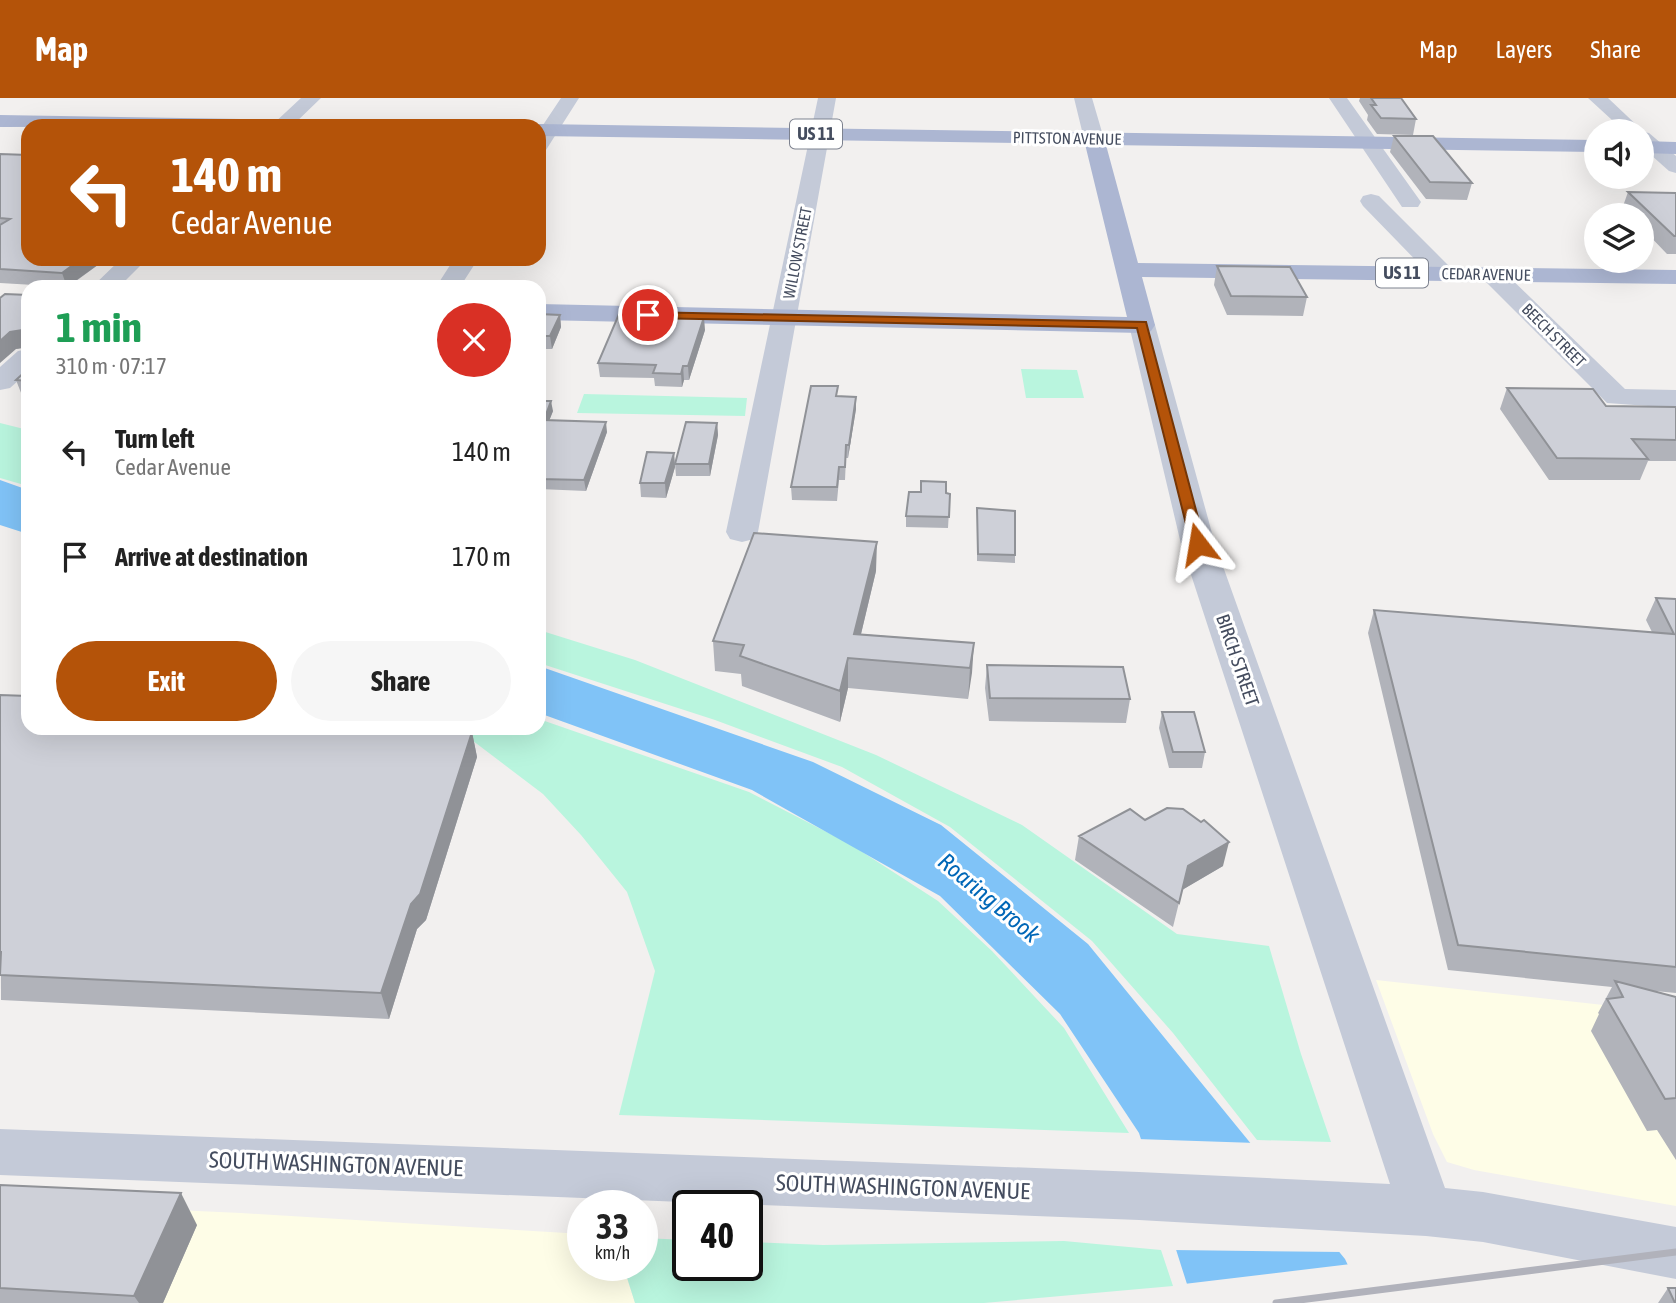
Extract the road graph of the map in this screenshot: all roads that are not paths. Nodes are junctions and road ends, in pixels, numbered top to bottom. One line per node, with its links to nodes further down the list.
1 (312, 98): 9 (street)
2 (570, 98): 14 (street)
3 (827, 98): 15 (street, WILLOW STREET)
4 (1083, 98): 18 (street, BIRCH STREET)
5 (1338, 98): 19 (street)
6 (1597, 98): 10 (street)
7 (52, 104): 8 (main road)
8 (28, 119)
9 (289, 119)
10 (1621, 119)
11 (0, 121): 12 (main road)
12 (21, 121)
13 (21, 124): 17 (main road)
14 (546, 130)
15 (820, 134): 16 (main road, PITTSTON AVENUE / US 11); 18 (main road, PITTSTON AVENUE / US 11); 32 (street, WILLOW STREET)
16 (546, 135)
17 (0, 138)
18 (1094, 139): 19 (main road, PITTSTON AVENUE); 26 (main road, BIRCH STREET)
19 (1369, 143): 21 (main road, PITTSTON AVENUE); 27 (street)
20 (1654, 145): 22 (main road)
21 (1584, 146)
22 (1676, 148)
23 (1654, 150): 24 (street)
24 (1676, 167)
25 (127, 266): 30 (street)
26 (1128, 270): 27 (main road, CEDAR AVENUE / US 11); 33 (main road, BIRCH STREET)
27 (1443, 274): 28 (main road, CEDAR AVENUE / US 11)
28 (1492, 274): 29 (main road, CEDAR AVENUE / US 11); 36 (street, BEECH STREET)
29 (1676, 277)
30 (112, 280)
31 (546, 312): 32 (main road)
32 (784, 317): 33 (main road); 37 (street, WILLOW STREET)
33 (1142, 325): 39 (street, BIRCH STREET)
34 (21, 364): 35 (street)
35 (0, 383)
36 (1676, 399)
37 (742, 532)
38 (0, 1152): 39 (street, SOUTH WASHINGTON AVENUE)
39 (1426, 1211): 40 (street, SOUTH WASHINGTON AVENUE)
40 (1676, 1252)

